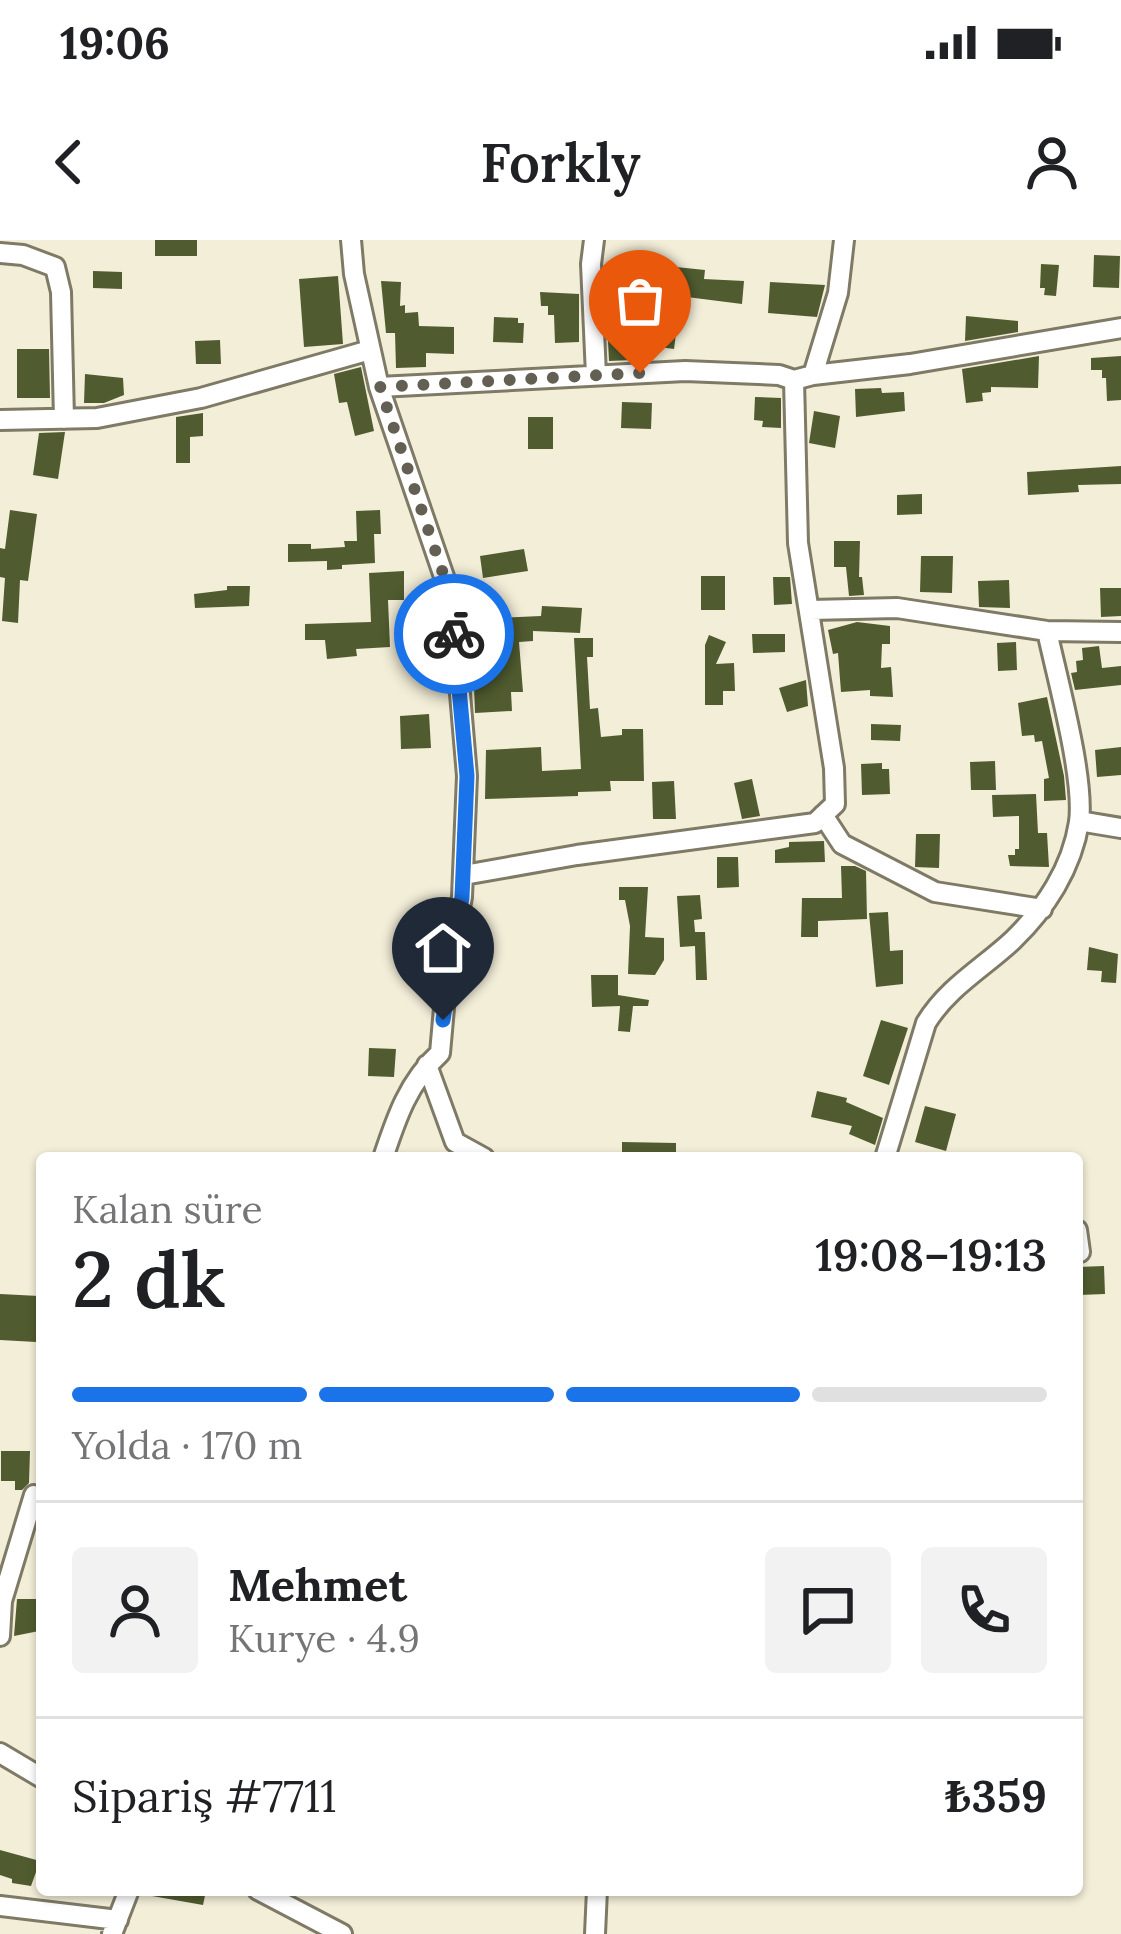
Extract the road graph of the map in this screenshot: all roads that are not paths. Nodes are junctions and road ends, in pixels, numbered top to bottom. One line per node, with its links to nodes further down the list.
1 (351, 240): 6 (street)
2 (594, 240): 7 (street)
3 (844, 240): 8 (street)
4 (0, 253): 10 (street)
5 (1121, 328): 8 (street)
6 (370, 350): 9 (street); 10 (street)
7 (596, 375): 8 (street); 9 (street)
8 (803, 378): 12 (street)
9 (380, 387): 18 (street)
10 (64, 419): 11 (street)
11 (0, 420)
12 (811, 610): 13 (street); 15 (street)
13 (1047, 631): 14 (street); 16 (street)
14 (1121, 632)
15 (823, 815): 18 (street); 19 (street)
16 (1079, 821): 17 (street); 19 (street)
17 (1121, 828)
18 (464, 875): 20 (street)
19 (1042, 909): 23 (street)
20 (427, 1065): 21 (street); 22 (street)
21 (385, 1152)
22 (473, 1152)
23 (887, 1152)
24 (34, 1495): 25 (street)
25 (0, 1636)
26 (0, 1753): 27 (street)
27 (36, 1774)
28 (127, 1896): 32 (street)
29 (269, 1896): 33 (street)
30 (597, 1896): 34 (street)
31 (0, 1906): 32 (street)
32 (115, 1927)
33 (342, 1934)
34 (595, 1934)

